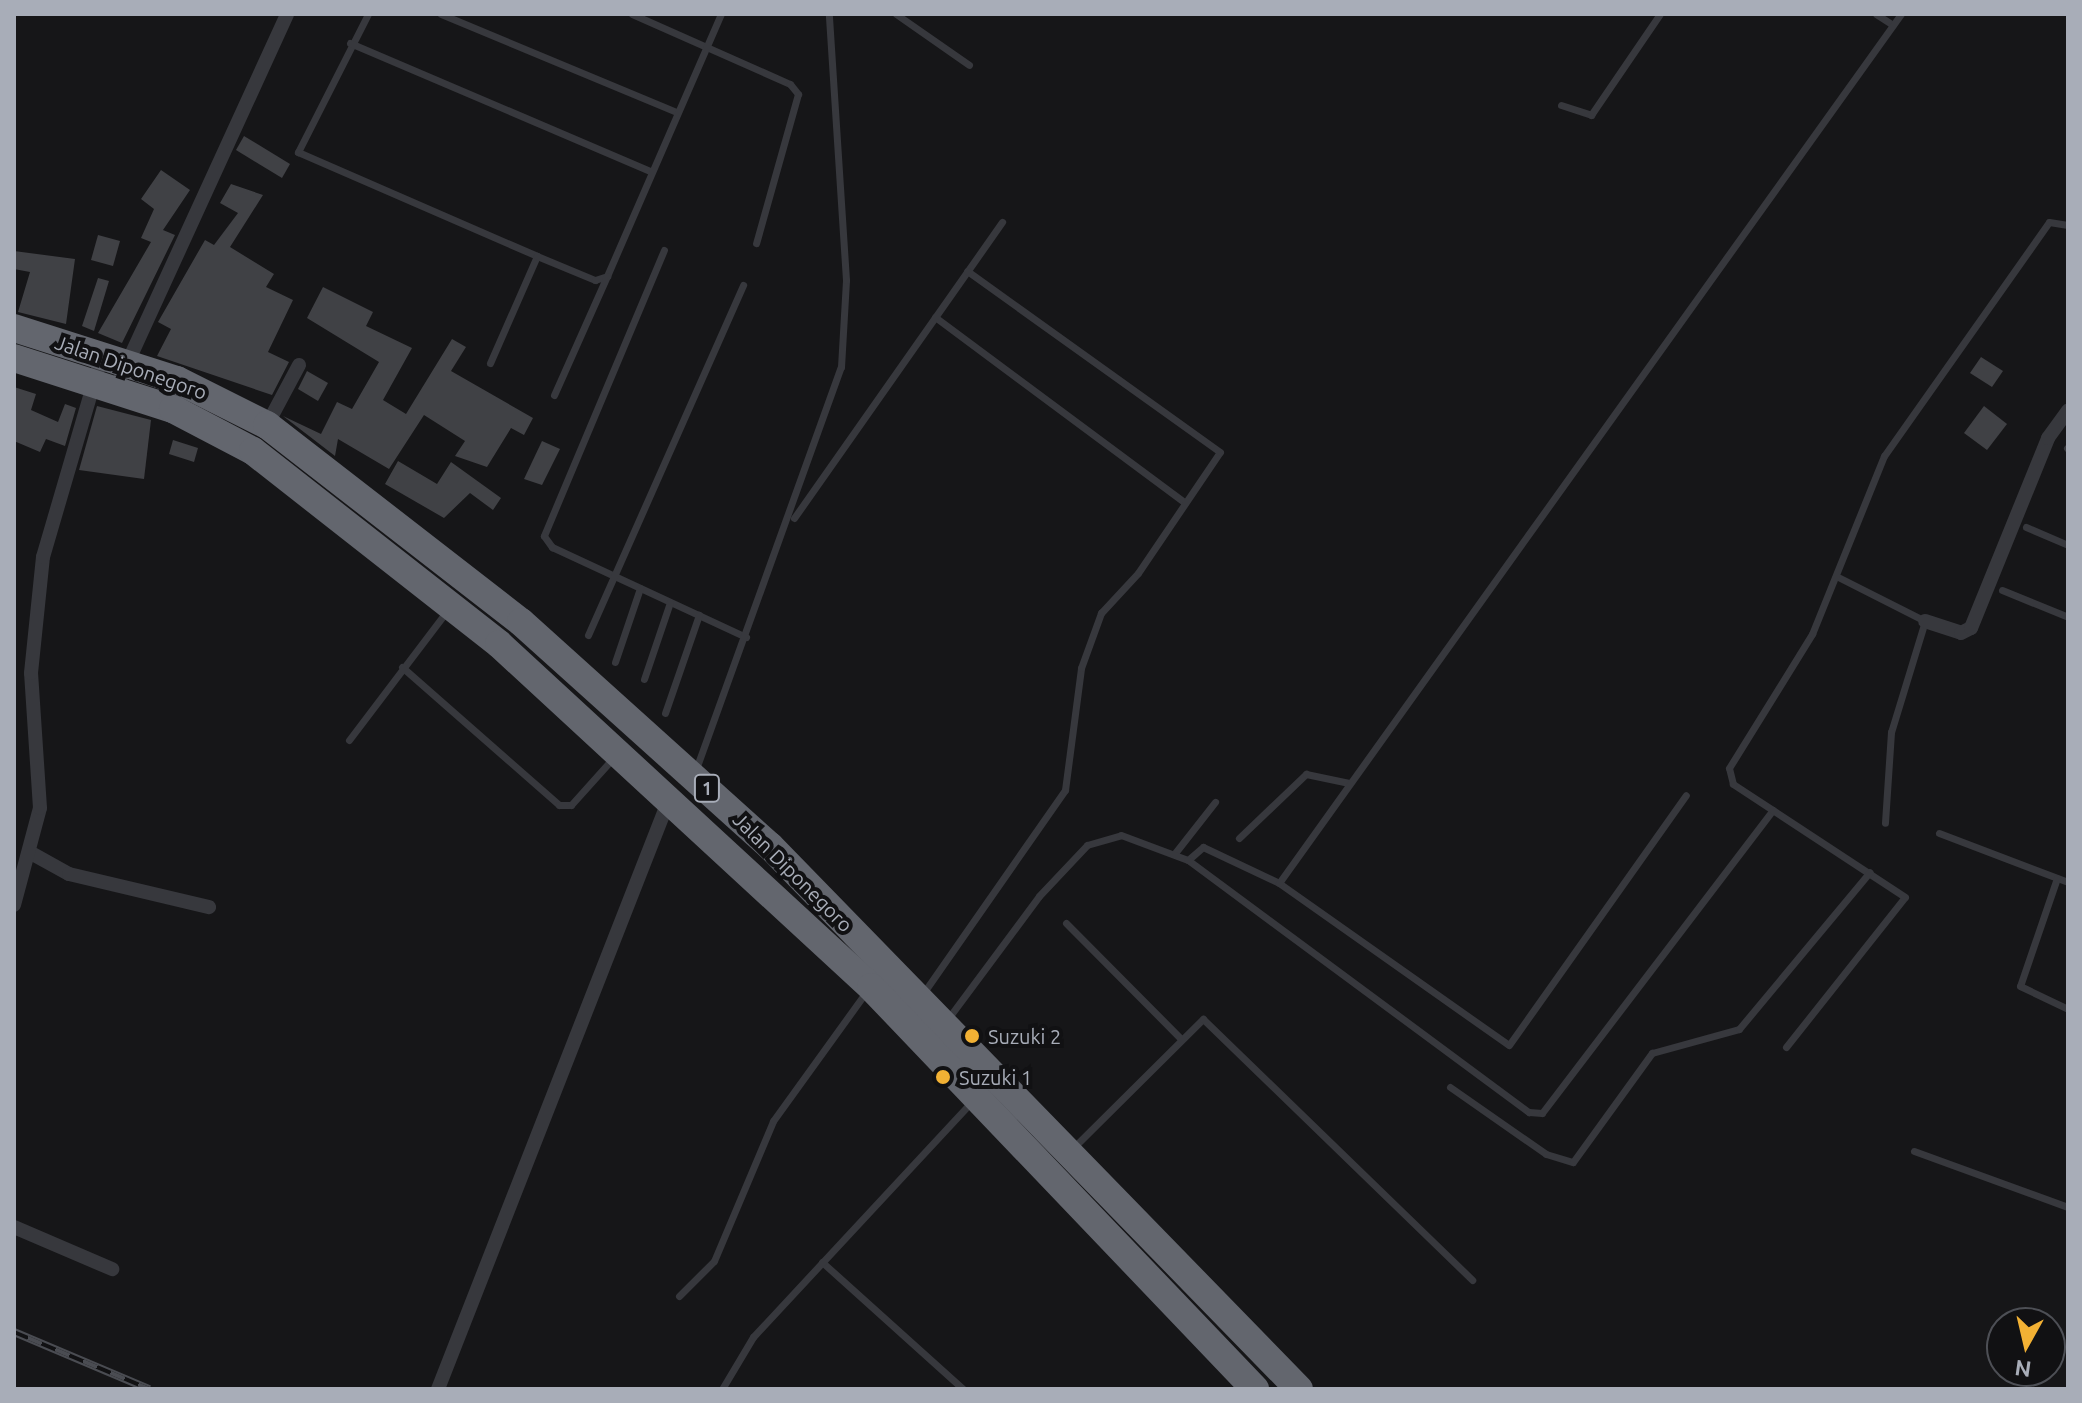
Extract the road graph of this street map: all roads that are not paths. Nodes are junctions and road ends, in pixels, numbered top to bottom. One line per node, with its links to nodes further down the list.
1 (287, 14): 32 (street)
2 (368, 14): 13 (lane)
3 (441, 14): 17 (lane)
4 (632, 14): 14 (lane)
5 (721, 14): 14 (lane)
6 (829, 14): 38 (lane)
7 (896, 14): 11 (lane)
8 (1660, 14): 16 (lane)
9 (1876, 14): 12 (lane)
10 (1901, 14): 12 (lane)
11 (906, 16): 15 (lane)
12 (1893, 25): 60 (lane)
13 (350, 43): 18 (lane); 23 (lane)
14 (707, 46): 17 (lane); 21 (lane)
15 (969, 65)
16 (1561, 105)
17 (677, 112): 18 (lane)
18 (652, 172): 25 (lane)
19 (1002, 222): 24 (lane)
20 (2068, 225): 41 (lane)
21 (756, 243)
22 (664, 250): 40 (lane)
23 (537, 256): 25 (lane); 30 (lane)
24 (967, 271): 27 (lane); 36 (lane)
25 (607, 276): 33 (lane)
26 (743, 285): 40 (lane)
27 (935, 317): 36 (lane); 38 (lane)
28 (14, 328): 32 (highway, Jalan Diponegoro / 1)
29 (14, 358): 32 (highway, Jalan Diponegoro / 1)
30 (490, 363)
31 (299, 365): 35 (street)
32 (109, 372): 35 (highway, Jalan Diponegoro / 1); 45 (highway, Jalan Diponegoro / 1); 68 (street)
33 (554, 395)
34 (2068, 410): 48 (street)
35 (267, 425): 49 (highway, Jalan Diponegoro / 1)
36 (1184, 502): 79 (lane)
37 (2026, 527): 39 (lane)
38 (786, 530): 51 (lane)
39 (2068, 545)
40 (612, 575): 42 (lane); 50 (lane)
41 (1840, 578): 48 (lane); 64 (lane)
42 (640, 588): 44 (lane); 53 (lane)
43 (2002, 590): 47 (lane)
44 (670, 602): 46 (lane); 55 (lane)
45 (451, 606): 52 (highway, Jalan Diponegoro / 1); 54 (lane)
46 (699, 615): 51 (lane); 56 (lane)
47 (2068, 617)
48 (1925, 621): 65 (lane)
49 (521, 622): 52 (highway); 59 (highway, Jalan Diponegoro / 1)
50 (588, 635)
51 (746, 637): 59 (lane)
52 (499, 644): 58 (highway, Jalan Diponegoro / 1)
53 (615, 662)
54 (402, 667): 57 (lane); 58 (lane)
55 (644, 679)
56 (665, 713)
57 (349, 740)
58 (619, 751): 62 (highway, Jalan Diponegoro / 1)
59 (694, 776): 79 (highway, Jalan Diponegoro / 1)
60 (1349, 783): 67 (lane); 74 (lane)
61 (1686, 795): 74 (lane)
62 (670, 797): 78 (highway, Jalan Diponegoro / 1); 98 (street)
63 (1215, 802): 69 (lane)
64 (1773, 810): 70 (lane); 71 (lane)
65 (1885, 823)
66 (1939, 833): 72 (lane)
67 (1239, 838)
68 (31, 853): 75 (street); 76 (street)
69 (1175, 853): 70 (lane); 82 (lane)
70 (1188, 860): 74 (lane)
71 (1870, 872): 85 (lane); 87 (lane)
72 (2057, 878): 73 (lane); 80 (lane)
73 (2068, 882)
74 (1279, 883)
75 (14, 905)
76 (209, 907)
77 (1066, 923): 83 (lane)
78 (871, 987): 81 (highway, Jalan Diponegoro / 1); 96 (lane)
79 (921, 998): 81 (lane); 82 (highway, Jalan Diponegoro / 1)
80 (2068, 1009)
81 (901, 1020): 84 (highway, Jalan Diponegoro / 1)
82 (945, 1023): 84 (lane); 86 (highway, Jalan Diponegoro / 1)
83 (1181, 1039): 90 (lane); 95 (lane)
84 (925, 1046): 88 (highway, Jalan Diponegoro / 1)
85 (1786, 1047)
86 (997, 1077): 88 (lane); 90 (highway, Jalan Diponegoro / 1)
87 (1450, 1087)
88 (974, 1099): 93 (lane); 100 (highway, Jalan Diponegoro / 1)
89 (1914, 1151): 91 (lane)
90 (1069, 1152): 101 (highway, Jalan Diponegoro / 1)
91 (2068, 1207)
92 (14, 1227): 94 (street)
93 (822, 1262): 97 (lane); 99 (lane)
94 (112, 1269)
95 (1472, 1280)
96 (679, 1296)
97 (960, 1388)
98 (438, 1389)
99 (722, 1389)
100 (1255, 1389)
101 (1299, 1389)

